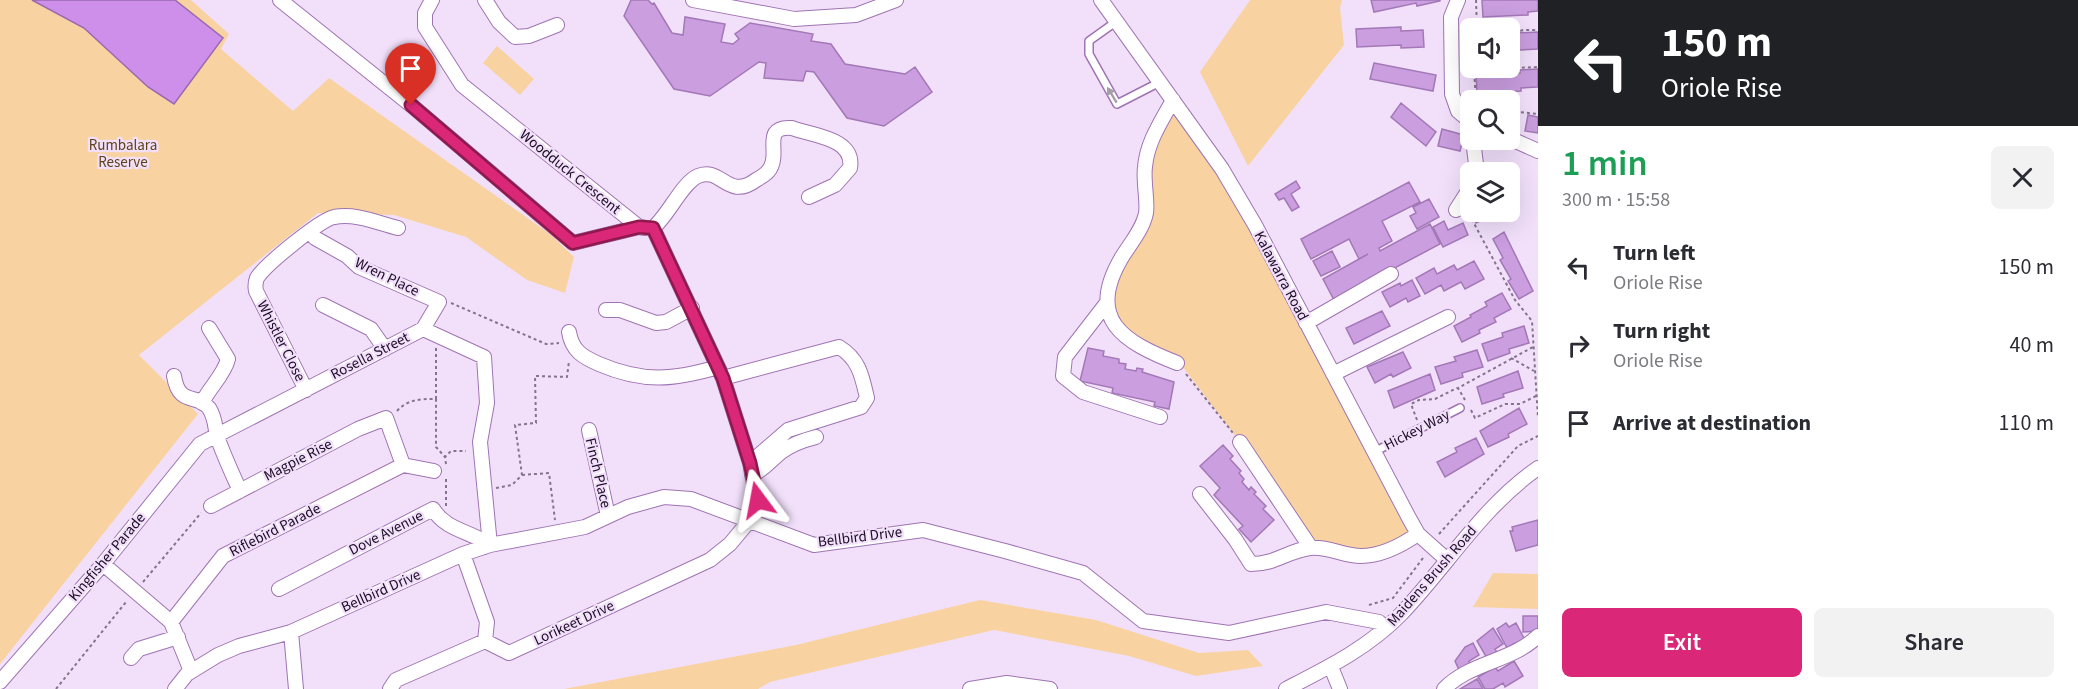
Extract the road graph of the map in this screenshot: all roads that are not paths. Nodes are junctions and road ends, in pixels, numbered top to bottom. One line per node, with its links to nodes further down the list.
1 (280, 0): 17 (street)
2 (432, 0): 17 (street, Woodduck Crescent)
3 (485, 0): 9 (street)
4 (693, 0): 5 (street)
5 (896, 0)
6 (1101, 0): 8 (street, Kalawarra Road)
7 (1458, 0): 12 (street)
8 (1117, 21): 10 (street, Kalawarra Road); 10 (lane, one-way to 8)
9 (557, 25)
10 (1160, 82): 11 (street, Kalawarra Road)
11 (1173, 100): 20 (street); 25 (street, Kalawarra Road)
12 (1460, 113)
13 (1520, 143): 14 (street)
14 (1538, 151)
15 (809, 197): 17 (street)
16 (398, 228): 18 (street, Whistler Close)
17 (646, 228): 22 (street, Woodduck Crescent)
18 (310, 232): 27 (street, Wren Place); 34 (street, Whistler Close)
19 (1391, 274): 25 (street)
20 (1106, 304): 30 (street); 37 (street)
21 (324, 305): 29 (street)
22 (692, 308): 23 (street); 31 (street, Woodduck Crescent)
23 (606, 310)
24 (1448, 317): 32 (street)
25 (1306, 323): 32 (street, Kalawarra Road)
26 (209, 328): 35 (street)
27 (429, 332): 29 (street, Rosella Street); 53 (street)
28 (570, 338): 31 (street)
29 (385, 349): 34 (street, Rosella Street)
30 (1177, 363)
31 (720, 372): 45 (street, Woodduck Crescent); 45 (street)
32 (1333, 374): 42 (street, Kalawarra Road)
33 (174, 376): 35 (street)
34 (306, 390): 39 (street, Rosella Street)
35 (202, 403): 39 (street)
36 (1460, 408): 42 (lane, Hickey Way)
37 (1160, 417)
38 (589, 430): 50 (street, Finch Place)
39 (217, 436): 47 (street); 57 (street, Kingfisher Parade)
40 (816, 437): 45 (street)
41 (1240, 442): 54 (street)
42 (1374, 452): 52 (street, Kalawarra Road)
43 (403, 465): 46 (street); 47 (street, Magpie Rise); 59 (street, Riflebird Parade)
44 (1538, 468): 56 (street, Maidens Brush Road)
45 (751, 469): 51 (street, Woodduck Crescent)
46 (434, 471)
47 (240, 491): 49 (street, Magpie Rise)
48 (1200, 494): 54 (street)
49 (211, 506)
50 (608, 516): 51 (street, Bellbird Drive); 53 (street, Bellbird Drive)
51 (750, 520): 60 (street, Bellbird Drive); 64 (street, Lorikeet Drive)
52 (1418, 534): 54 (street); 56 (street, Kalawarra Road)
53 (487, 546): 55 (street, Bellbird Drive); 58 (street, Dove Avenue)
54 (1311, 548)
55 (463, 554): 61 (street, Bellbird Drive); 64 (street)
56 (1446, 559): 60 (street, Maidens Brush Road)
57 (103, 564): 59 (street); 68 (street, Kingfisher Parade)
58 (279, 589)
59 (171, 621): 63 (street)
60 (1385, 629): 66 (street, Maidens Brush Road)
61 (291, 632): 67 (street, Bellbird Drive); 70 (street)
62 (1538, 636): 76 (street)
63 (178, 637): 65 (street); 67 (street)
64 (485, 641): 71 (street)
65 (131, 658)
66 (1331, 667): 74 (street, Maidens Brush Road); 75 (street)
67 (191, 671): 69 (street, Bellbird Drive)
68 (0, 682)
69 (175, 689)
70 (296, 689)
71 (390, 689)
72 (970, 689): 73 (street)
73 (1048, 689)
74 (1286, 689)
75 (1340, 689)
76 (1444, 689)

